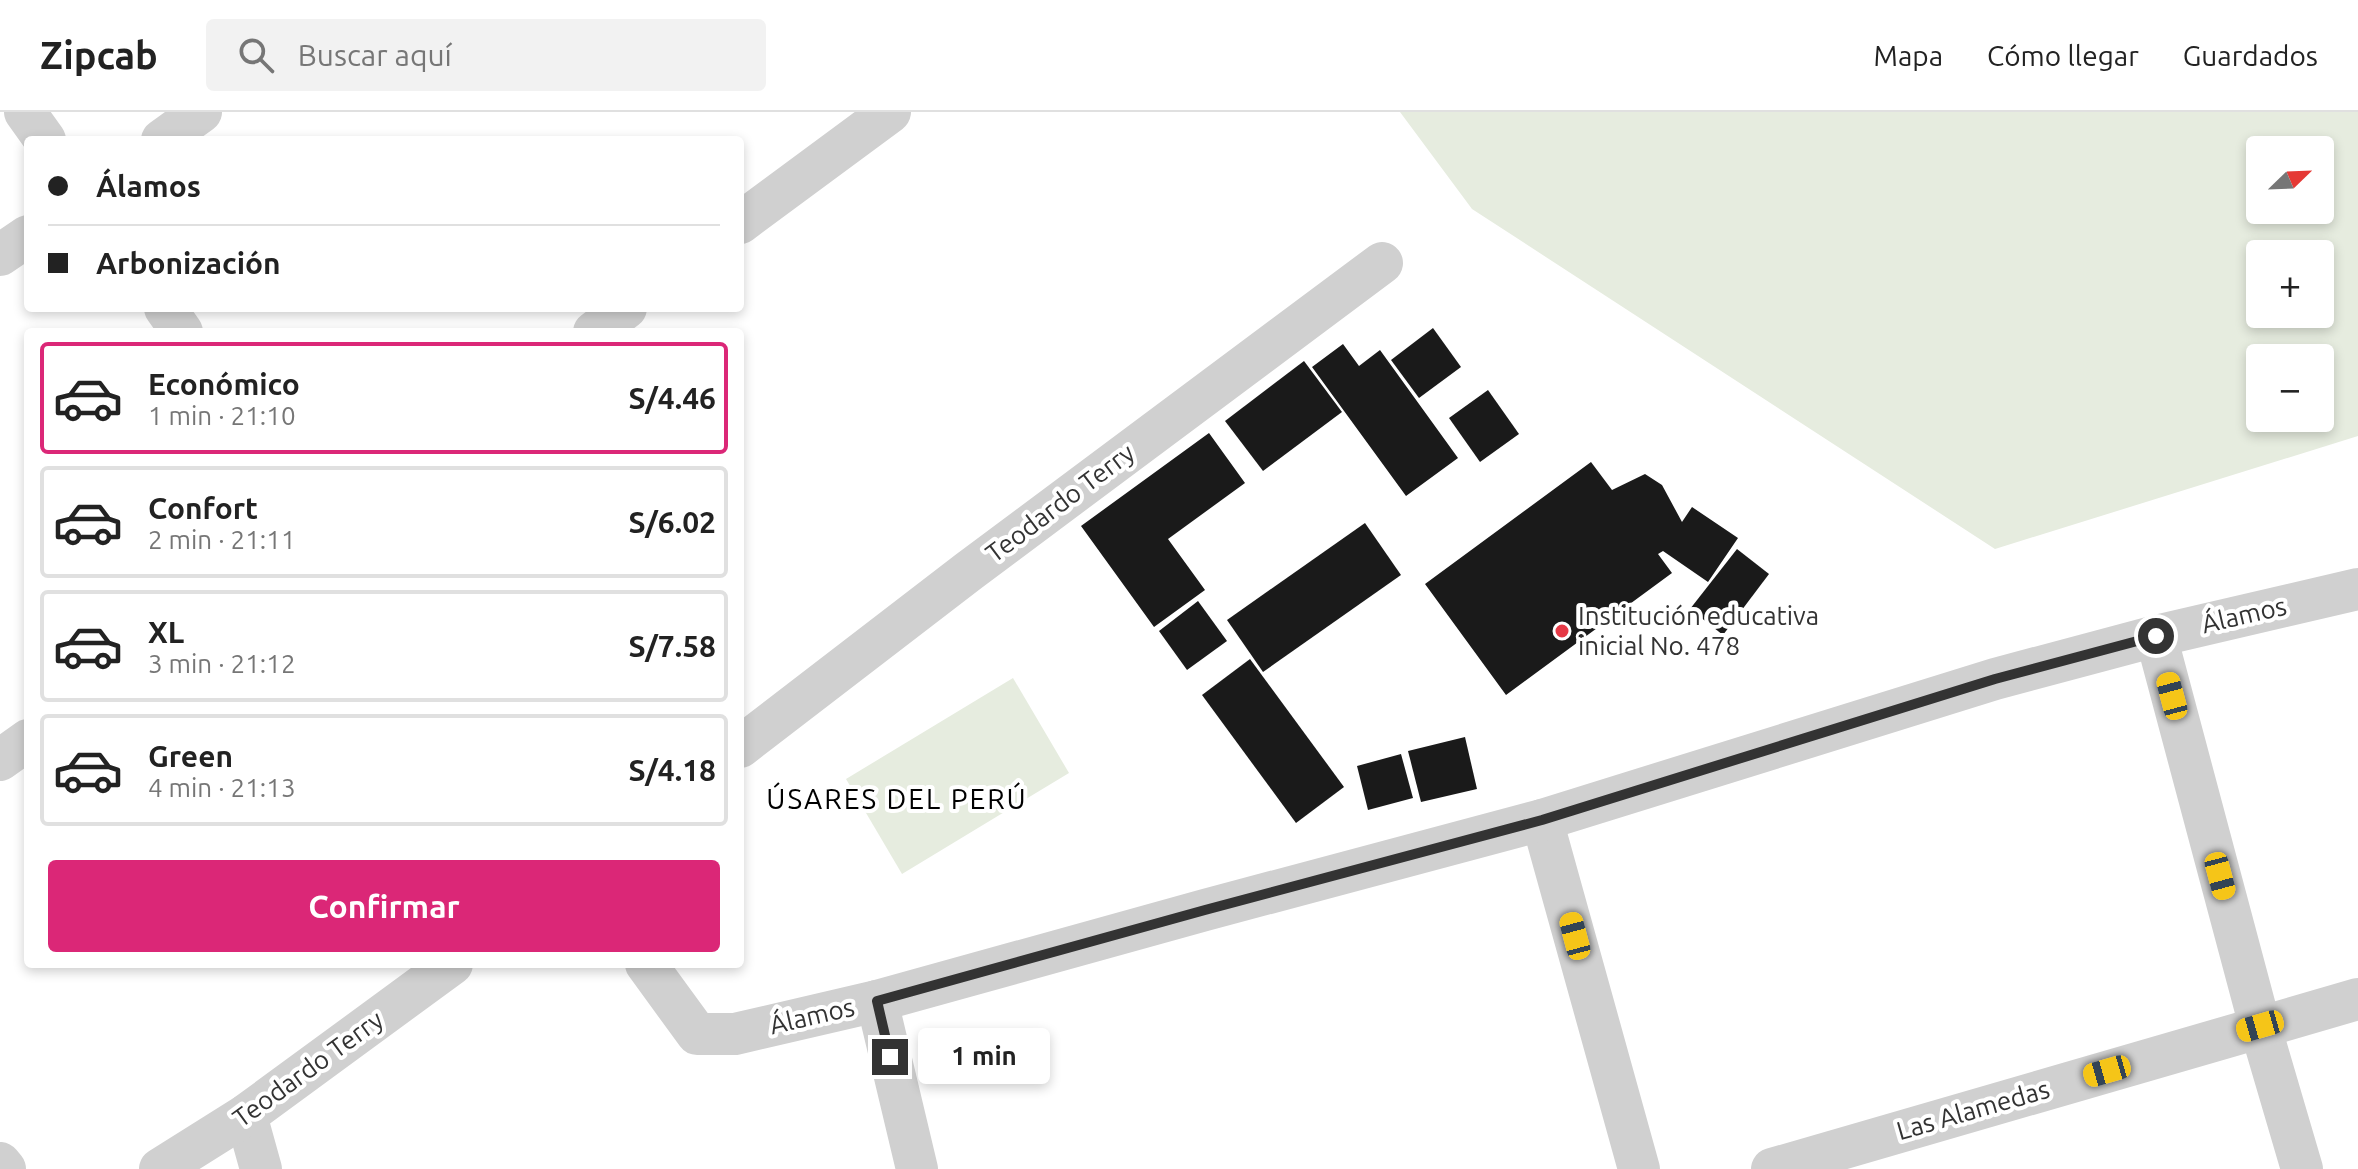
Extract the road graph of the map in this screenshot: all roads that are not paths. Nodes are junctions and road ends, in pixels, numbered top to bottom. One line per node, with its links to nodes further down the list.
1 (25, 112): 4 (street)
2 (201, 112): 5 (street)
3 (890, 112): 6 (street)
4 (42, 136)
5 (168, 136)
6 (744, 220)
7 (24, 239): 8 (street)
8 (0, 255)
9 (1382, 263): 15 (street, Teodardo Terry)
10 (621, 312): 11 (street)
11 (599, 328)
12 (2358, 589): 13 (street, Álamos)
13 (2156, 636): 17 (street, Álamos); 22 (street)
14 (24, 743): 16 (street)
15 (744, 744)
16 (0, 760)
17 (1542, 820): 21 (street, Álamos); 29 (street)
18 (447, 968): 23 (street, Teodardo Terry)
19 (649, 968): 21 (street, Álamos)
20 (2358, 999): 22 (street, Las Alamedas)
21 (877, 1001): 28 (street)
22 (2260, 1026): 30 (street, Las Alamedas); 31 (street)
23 (246, 1115): 26 (street, Teodardo Terry); 27 (street)
24 (0, 1163): 25 (street)
25 (5, 1169)
26 (160, 1169)
27 (261, 1169)
28 (917, 1169)
29 (1639, 1169)
30 (1772, 1169)
31 (2302, 1169)

